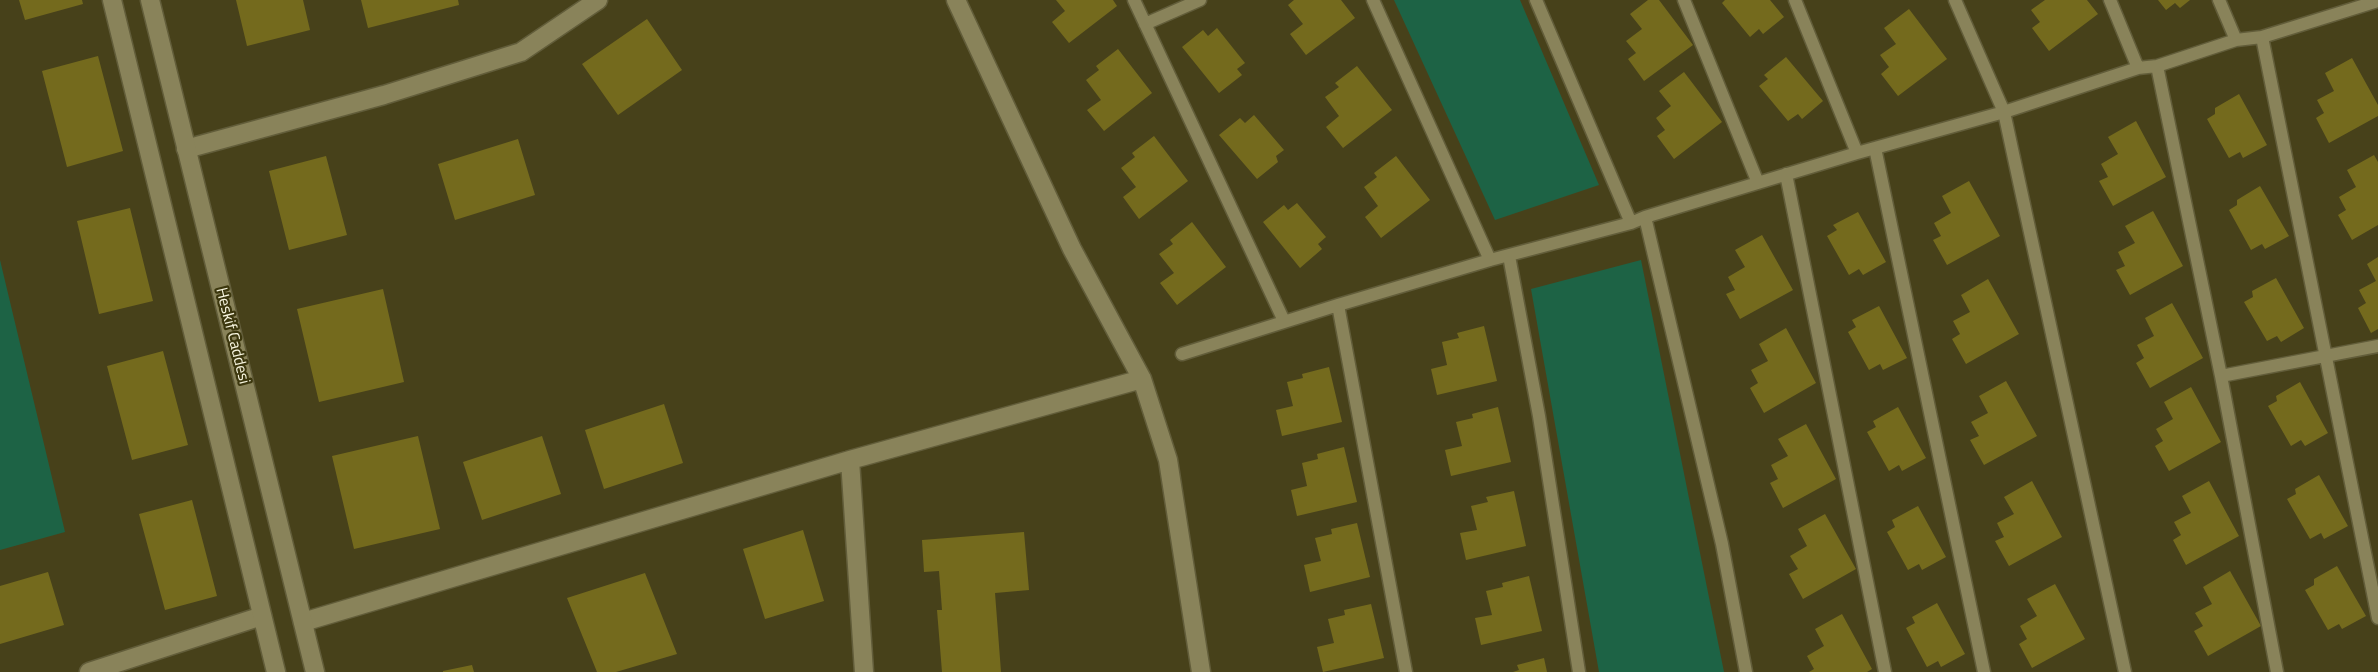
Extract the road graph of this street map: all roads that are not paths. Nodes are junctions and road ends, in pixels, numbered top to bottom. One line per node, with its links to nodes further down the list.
1 (112, 0): 38 (street)
2 (150, 0): 22 (street, Heskif Caddesi)
3 (598, 0): 22 (street)
4 (956, 0): 36 (street)
5 (1134, 0): 15 (lane)
6 (1200, 0): 15 (lane)
7 (1373, 0): 29 (lane)
8 (1536, 0): 27 (lane)
9 (1684, 0): 25 (lane)
10 (1795, 0): 23 (lane)
11 (1955, 0): 20 (lane)
12 (2110, 0): 19 (lane)
13 (2219, 0): 17 (lane)
14 (2371, 2): 16 (lane)
15 (1145, 24): 31 (lane)
16 (2262, 37): 17 (lane); 34 (lane)
17 (2236, 40): 18 (lane)
18 (2157, 66): 19 (lane); 35 (lane)
19 (2138, 68): 20 (lane)
20 (2004, 112): 21 (lane); 51 (lane)
21 (1875, 148): 23 (lane); 50 (lane)
22 (186, 149): 40 (street, Heskif Caddesi)
23 (1857, 153): 24 (lane)
24 (1786, 174): 25 (lane); 49 (lane)
25 (1758, 183): 26 (lane)
26 (1645, 217): 27 (lane); 48 (lane)
27 (1631, 223): 28 (lane)
28 (1509, 256): 29 (lane); 47 (lane)
29 (1490, 260): 30 (lane)
30 (1338, 305): 31 (lane); 46 (lane)
31 (1284, 321): 33 (lane)
32 (2378, 346): 34 (lane)
33 (1182, 354)
34 (2326, 357): 35 (lane); 39 (lane)
35 (2221, 376): 52 (lane)
36 (1142, 379): 37 (street); 45 (street)
37 (850, 460): 40 (street); 44 (street)
38 (262, 616): 41 (street); 42 (street)
39 (2378, 618)
40 (303, 621): 43 (street, Heskif Caddesi)
41 (89, 672)
42 (276, 672)
43 (315, 672)
44 (864, 672)
45 (1201, 672)
46 (1406, 672)
47 (1580, 672)
48 (1746, 672)
49 (1885, 672)
50 (1984, 672)
51 (2125, 672)
52 (2277, 672)

